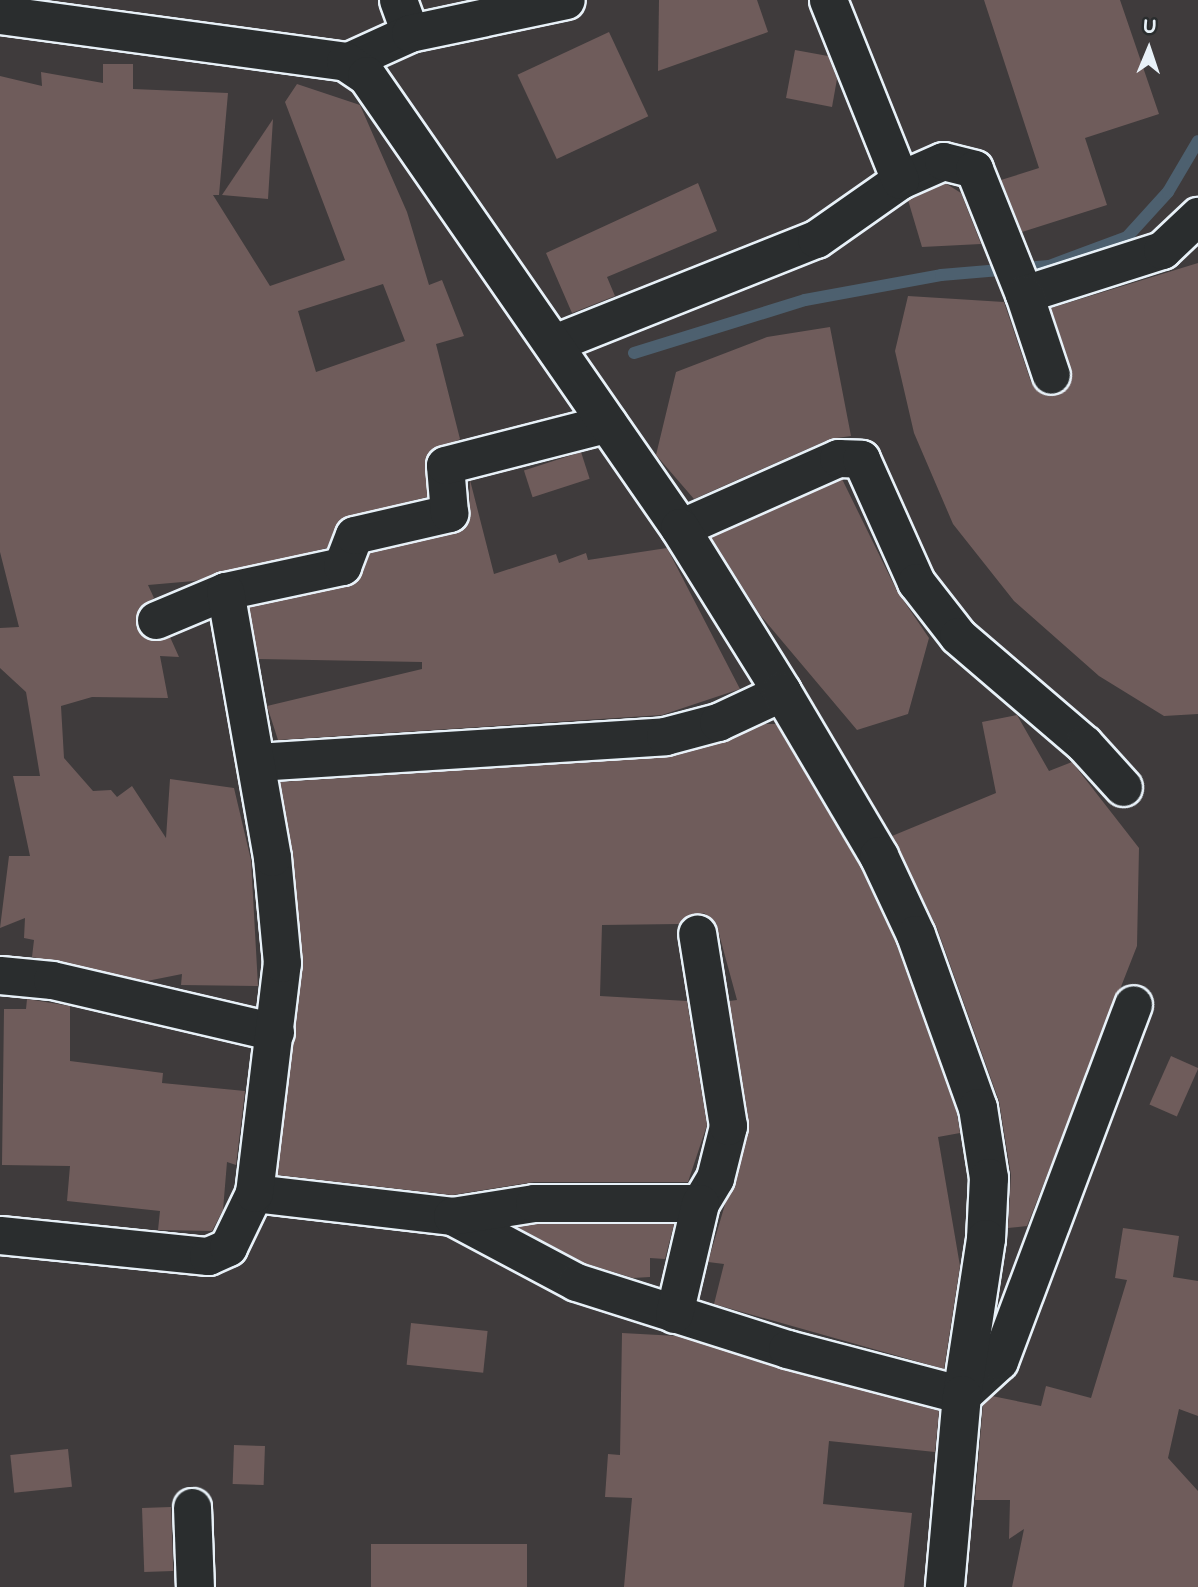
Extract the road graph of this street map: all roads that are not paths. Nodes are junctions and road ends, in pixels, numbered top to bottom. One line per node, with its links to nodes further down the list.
1 (566, 0): 4 (street)
2 (828, 0): 6 (street)
3 (0, 15): 5 (street)
4 (404, 17): 5 (street)
5 (346, 62): 9 (street)
6 (900, 180): 8 (street); 9 (street)
7 (1198, 216): 8 (street)
8 (1018, 276): 10 (street)
9 (554, 343): 11 (street)
10 (1051, 375)
11 (608, 423): 12 (street); 13 (street)
12 (680, 528): 15 (street); 17 (street)
13 (225, 591): 14 (street); 16 (street)
14 (156, 620)
15 (782, 692): 16 (street); 27 (street)
16 (256, 762): 21 (street)
17 (1123, 788)
18 (697, 933): 23 (street)
19 (0, 975): 21 (street)
20 (1133, 1004): 27 (street)
21 (275, 1032): 22 (street)
22 (254, 1193): 24 (street); 25 (street)
23 (700, 1203): 24 (street); 26 (street)
24 (452, 1216): 26 (street)
25 (0, 1235)
26 (674, 1314): 27 (street)
27 (962, 1395): 30 (street)
28 (192, 1507): 29 (street)
29 (195, 1587)
30 (945, 1587)

